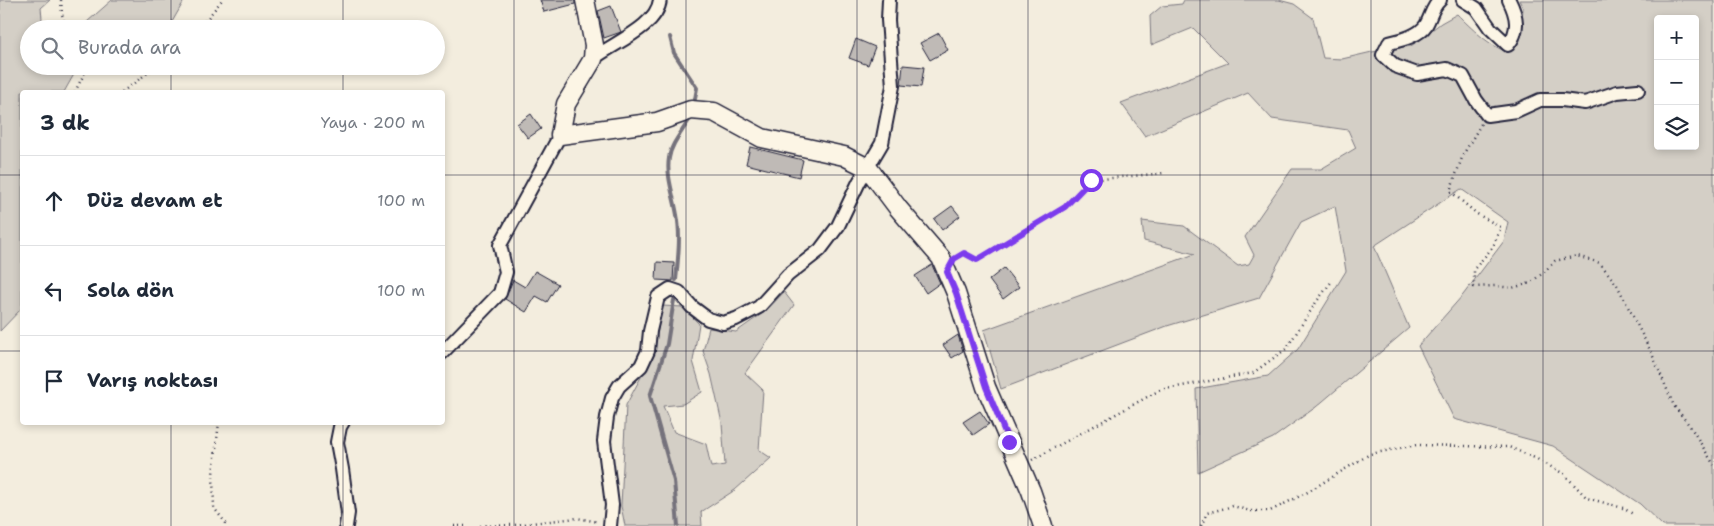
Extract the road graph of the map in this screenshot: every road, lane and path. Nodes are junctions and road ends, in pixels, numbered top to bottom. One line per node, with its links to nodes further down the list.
1 (61, 0): 9 (path)
2 (222, 0): 10 (path)
3 (585, 0): 11 (street)
4 (660, 0): 11 (street)
5 (889, 0): 19 (street)
6 (1440, 0): 17 (street)
7 (1463, 0): 8 (street)
8 (1509, 0)
9 (64, 20)
10 (206, 20)
11 (594, 59): 18 (street)
12 (84, 75): 14 (path)
13 (145, 75): 15 (path)
14 (76, 90)
15 (125, 90)
16 (1638, 90): 17 (street)
17 (1487, 115): 26 (path)
18 (560, 135): 19 (street); 23 (street)
19 (868, 168): 21 (street); 29 (street)
20 (1164, 174): 21 (path)
21 (947, 272): 27 (street)
22 (1332, 281): 27 (path)
23 (445, 351)
24 (219, 425): 30 (path)
25 (341, 425): 31 (street)
26 (1714, 464)
27 (1020, 467): 35 (street)
28 (1633, 514): 36 (path)
29 (610, 525): 34 (path)
30 (228, 526)
31 (346, 526)
32 (454, 526): 33 (path)
33 (469, 526)
34 (480, 526)
35 (1043, 526)
36 (1202, 526)

